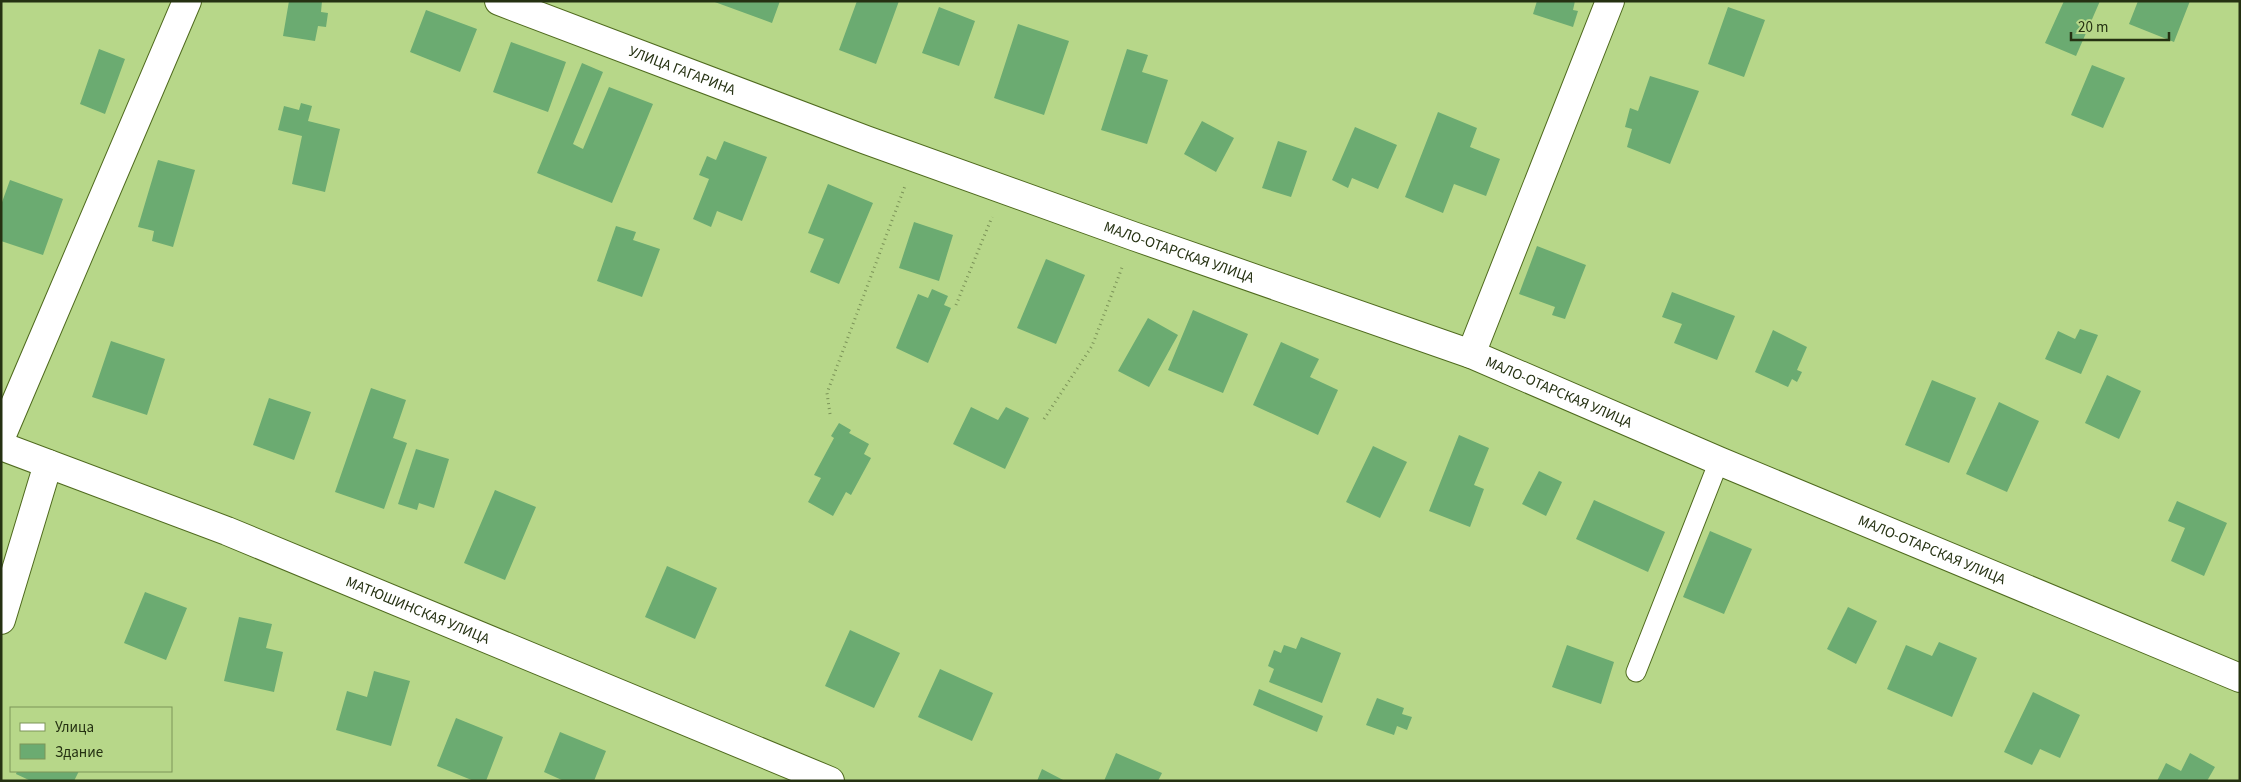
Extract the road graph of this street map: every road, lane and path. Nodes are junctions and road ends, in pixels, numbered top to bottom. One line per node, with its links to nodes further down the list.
1 (186, 1): 12 (street)
2 (499, 1): 4 (street, УЛИЦА ГАГАРИНА)
3 (1610, 1): 9 (street)
4 (866, 140): 5 (street, МАЛО-ОТАРСКАЯ УЛИЦА)
5 (915, 158): 6 (street, МАЛО-ОТАРСКАЯ УЛИЦА); 10 (path)
6 (1003, 190): 7 (street, МАЛО-ОТАРСКАЯ УЛИЦА); 8 (path)
7 (1133, 236): 9 (street, МАЛО-ОТАРСКАЯ УЛИЦА); 11 (path)
8 (956, 305)
9 (1471, 354): 14 (street, МАЛО-ОТАРСКАЯ УЛИЦА)
10 (830, 414)
11 (1044, 419)
12 (1, 437)
13 (1, 446): 15 (street, МАТЮШИНСКАЯ УЛИЦА)
14 (1719, 461): 17 (lane); 18 (street, МАЛО-ОТАРСКАЯ УЛИЦА)
15 (48, 464): 16 (street); 19 (street, МАТЮШИНСКАЯ УЛИЦА)
16 (1, 620)
17 (1636, 672)
18 (2240, 678)
19 (830, 781)

